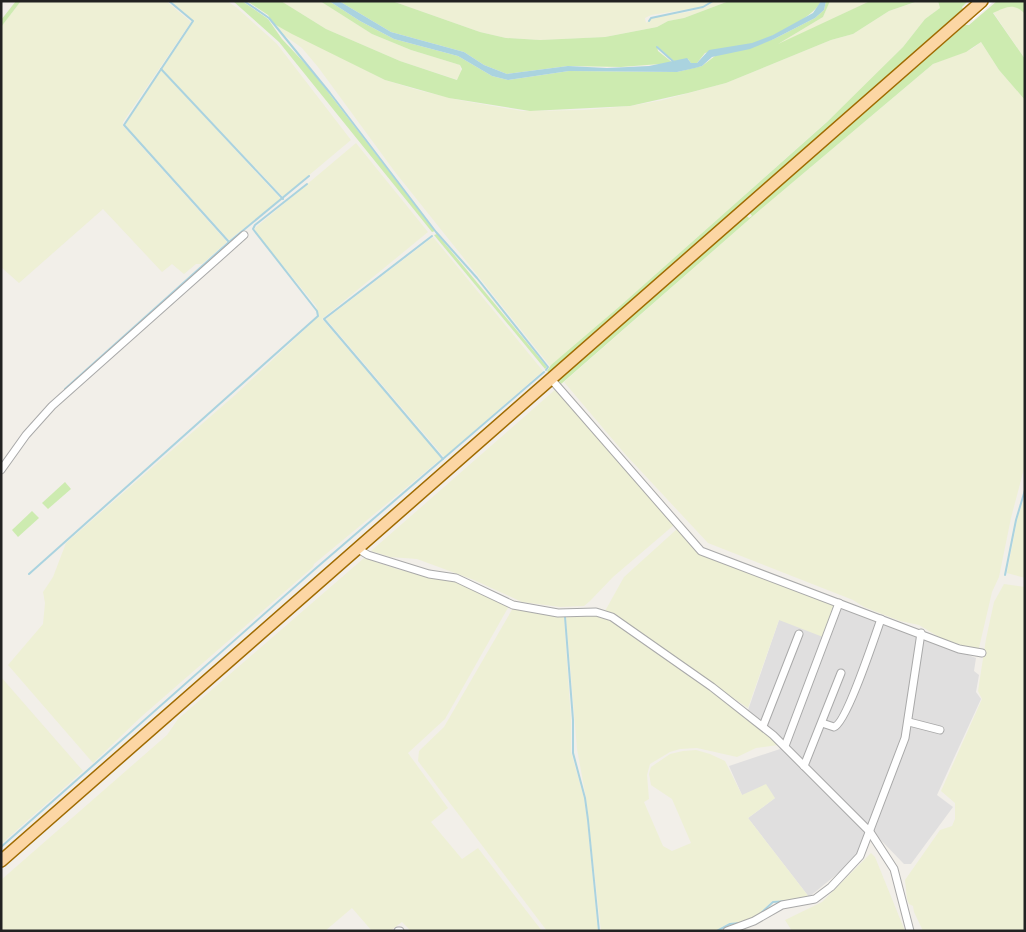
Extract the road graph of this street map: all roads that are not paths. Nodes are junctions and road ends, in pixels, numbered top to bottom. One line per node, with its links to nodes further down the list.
1 (982, 1): 3 (main road)
2 (244, 235): 4 (street)
3 (551, 379): 5 (main road); 6 (street)
4 (1, 470)
5 (358, 549): 14 (street); 19 (main road)
6 (838, 603): 7 (street); 16 (street)
7 (881, 619): 8 (street); 13 (street)
8 (921, 633): 10 (street); 12 (street)
9 (800, 634): 14 (street)
10 (982, 653)
11 (841, 673): 13 (street)
12 (909, 722): 15 (street); 18 (street)
13 (822, 723): 17 (street)
14 (763, 726): 16 (street)
15 (940, 730)
16 (785, 746): 17 (street)
17 (804, 766): 18 (street)
18 (870, 832): 20 (street); 21 (street)
19 (1, 861)
20 (727, 931)
21 (910, 931)

